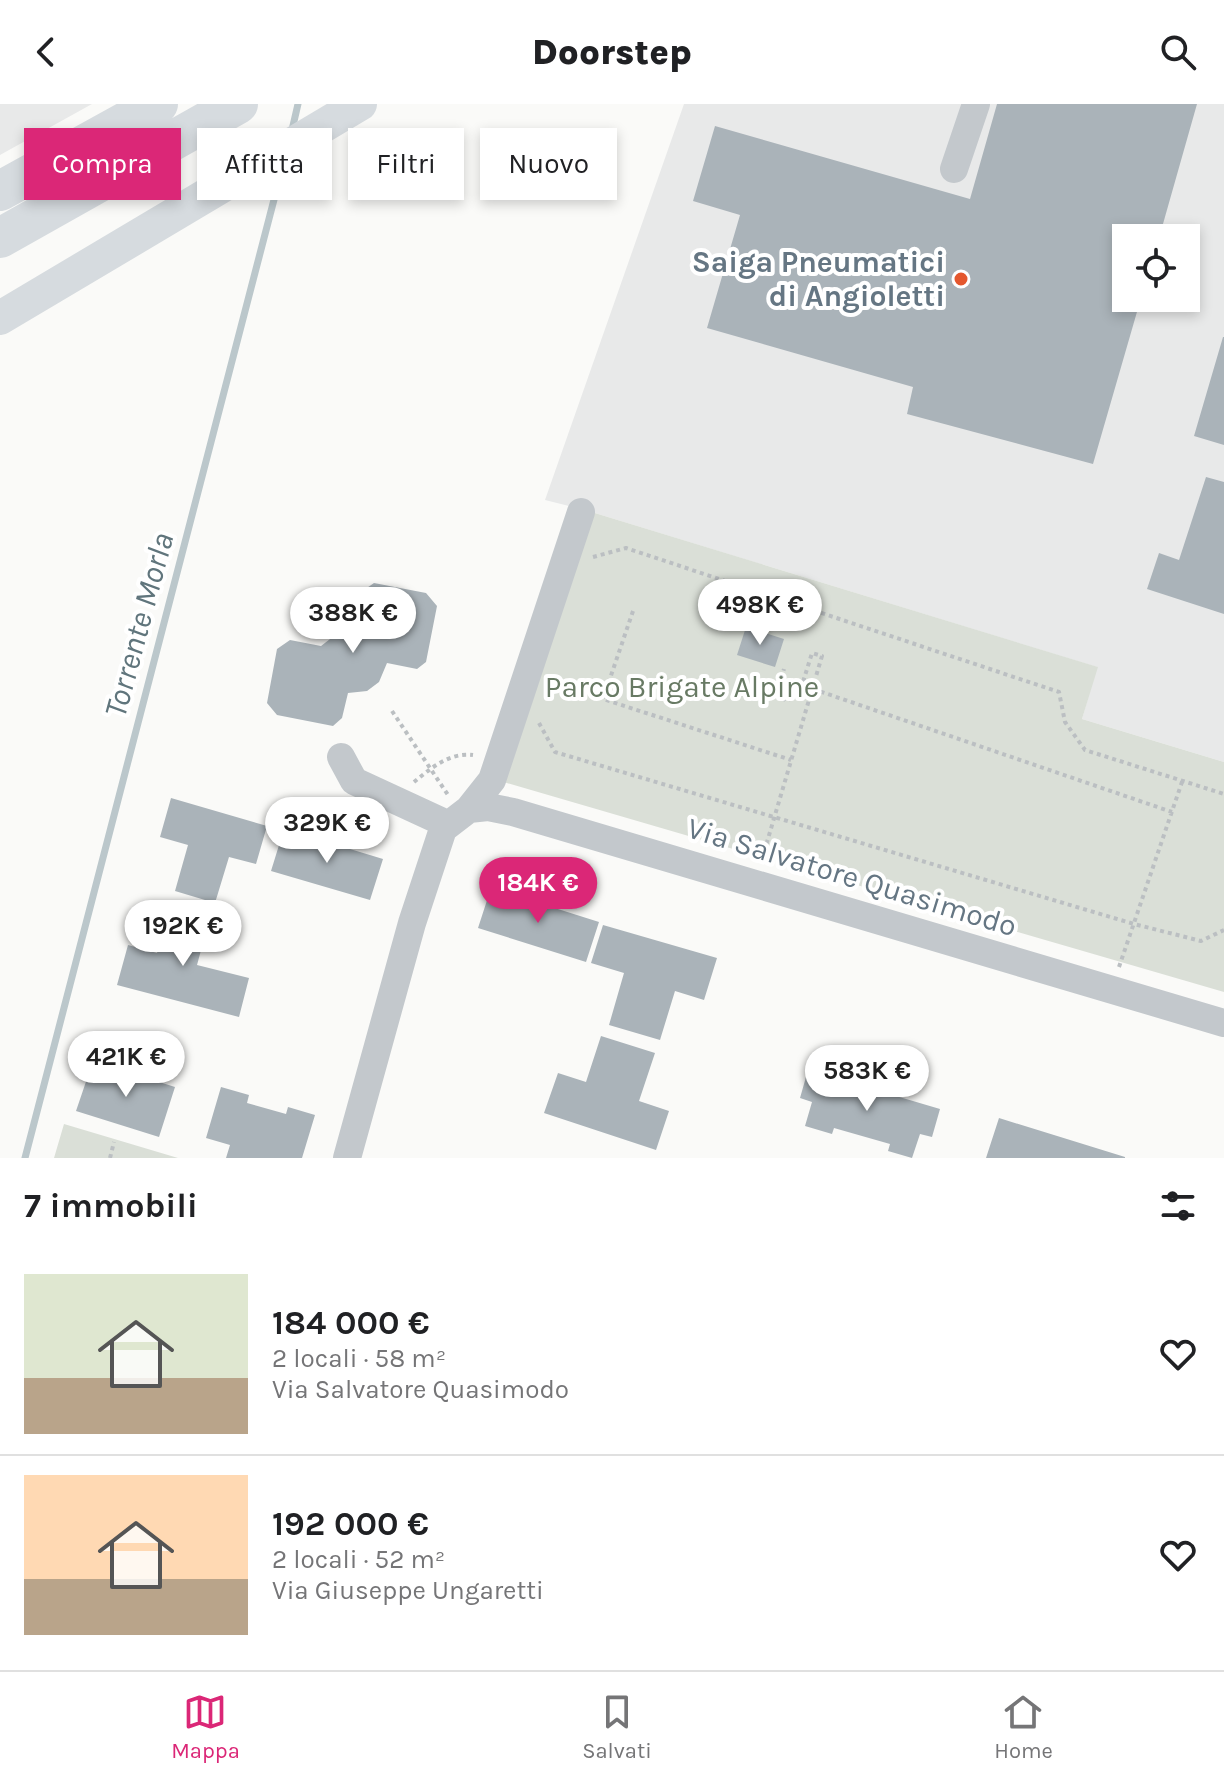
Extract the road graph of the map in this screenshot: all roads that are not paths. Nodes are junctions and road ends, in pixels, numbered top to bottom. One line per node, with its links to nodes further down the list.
1 (158, 104): 7 (highway)
2 (238, 104): 5 (highway)
3 (360, 104): 12 (main road)
4 (976, 104): 6 (street)
5 (181, 134)
6 (954, 169)
7 (0, 191)
8 (66, 200): 10 (highway)
9 (89, 200): 11 (highway)
10 (0, 238)
11 (0, 257)
12 (0, 318)
13 (581, 512): 15 (street)
14 (341, 757): 15 (street)
15 (459, 816): 16 (street, Via Salvatore Quasimodo); 17 (street)
16 (1224, 1023)
17 (347, 1158)

